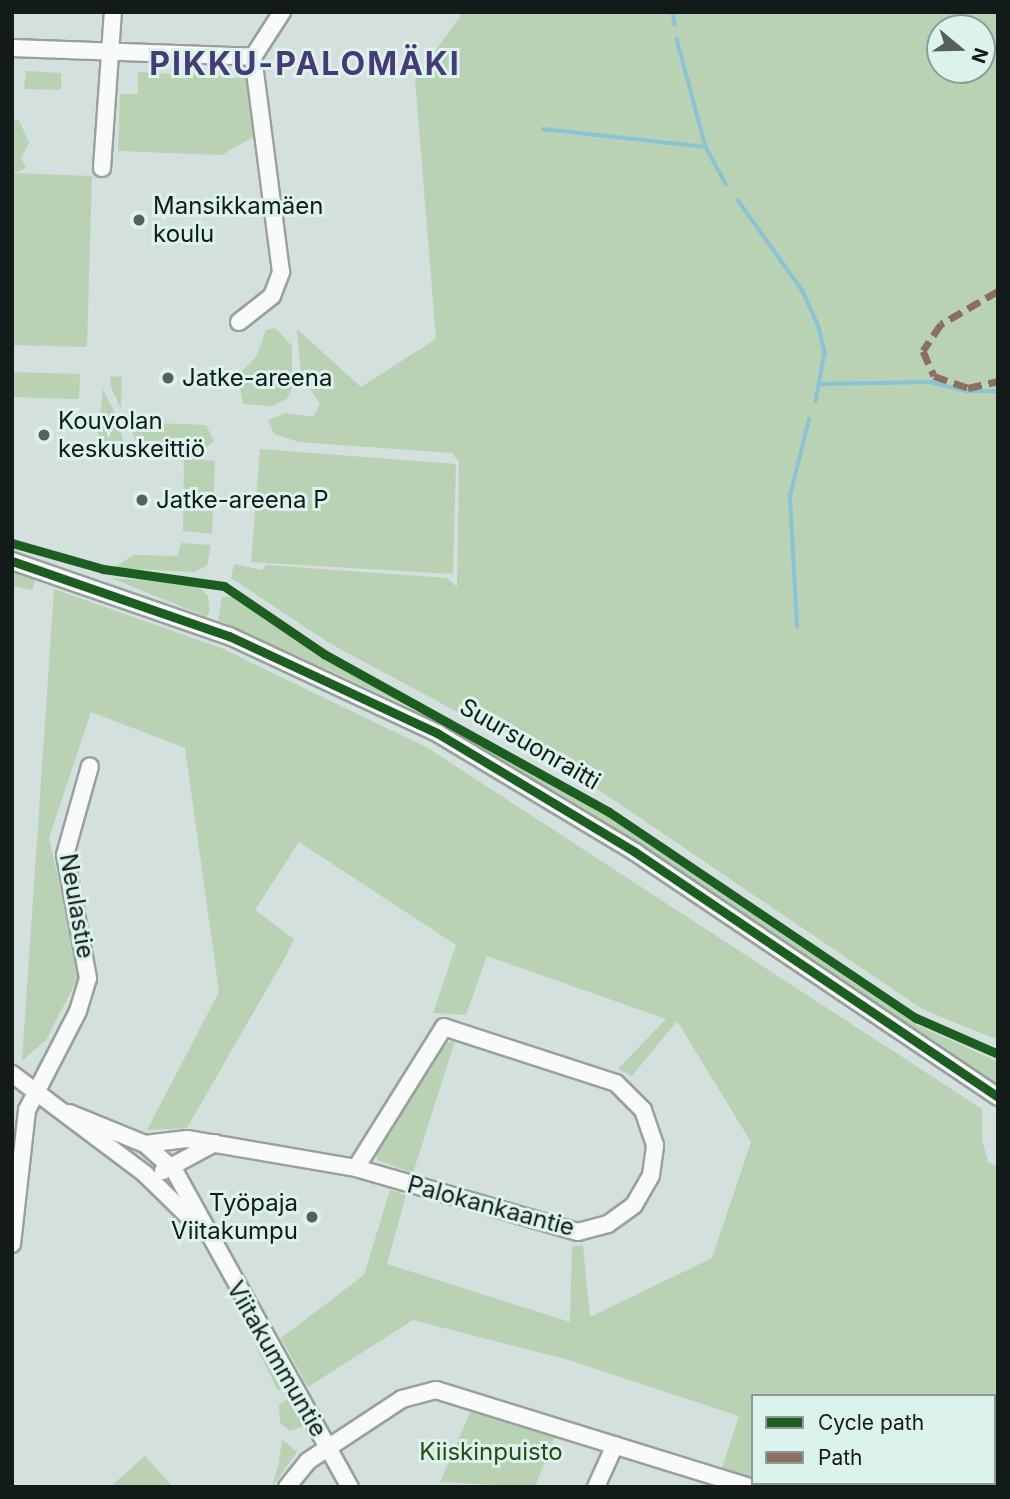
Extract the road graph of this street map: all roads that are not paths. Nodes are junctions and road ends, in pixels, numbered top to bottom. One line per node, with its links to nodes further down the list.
1 (113, 12): 4 (street)
2 (282, 12): 5 (street)
3 (12, 48): 4 (street)
4 (107, 52): 5 (street); 6 (street)
5 (253, 57): 7 (street)
6 (102, 168)
7 (239, 322)
8 (12, 561): 12 (street)
9 (90, 766): 11 (street, Neulastie)
10 (12, 1074): 11 (street, Palokankaantie)
11 (33, 1089): 13 (street, Palokankaantie); 20 (street, Neulastie)
12 (998, 1097)
13 (69, 1113): 15 (street, Palokankaantie); 18 (street, Palokankaantie)
14 (215, 1143): 15 (street, Palokankaantie); 16 (street, Palokankaantie); 17 (street)
15 (145, 1144): 17 (street, Viitakummuntie); 18 (street)
16 (356, 1168): 16 (street, Palokankaantie)
17 (174, 1170): 18 (street); 19 (street, Viitakummuntie)
18 (143, 1172): 19 (street, Viitakummuntie)
19 (203, 1232): 22 (street, Viitakummuntie)
20 (12, 1244)
21 (615, 1445): 22 (street); 23 (street); 26 (street)
22 (328, 1449): 24 (street); 25 (street, Viitakummuntie)
23 (744, 1486)
24 (286, 1487)
25 (349, 1487)
26 (597, 1487)

